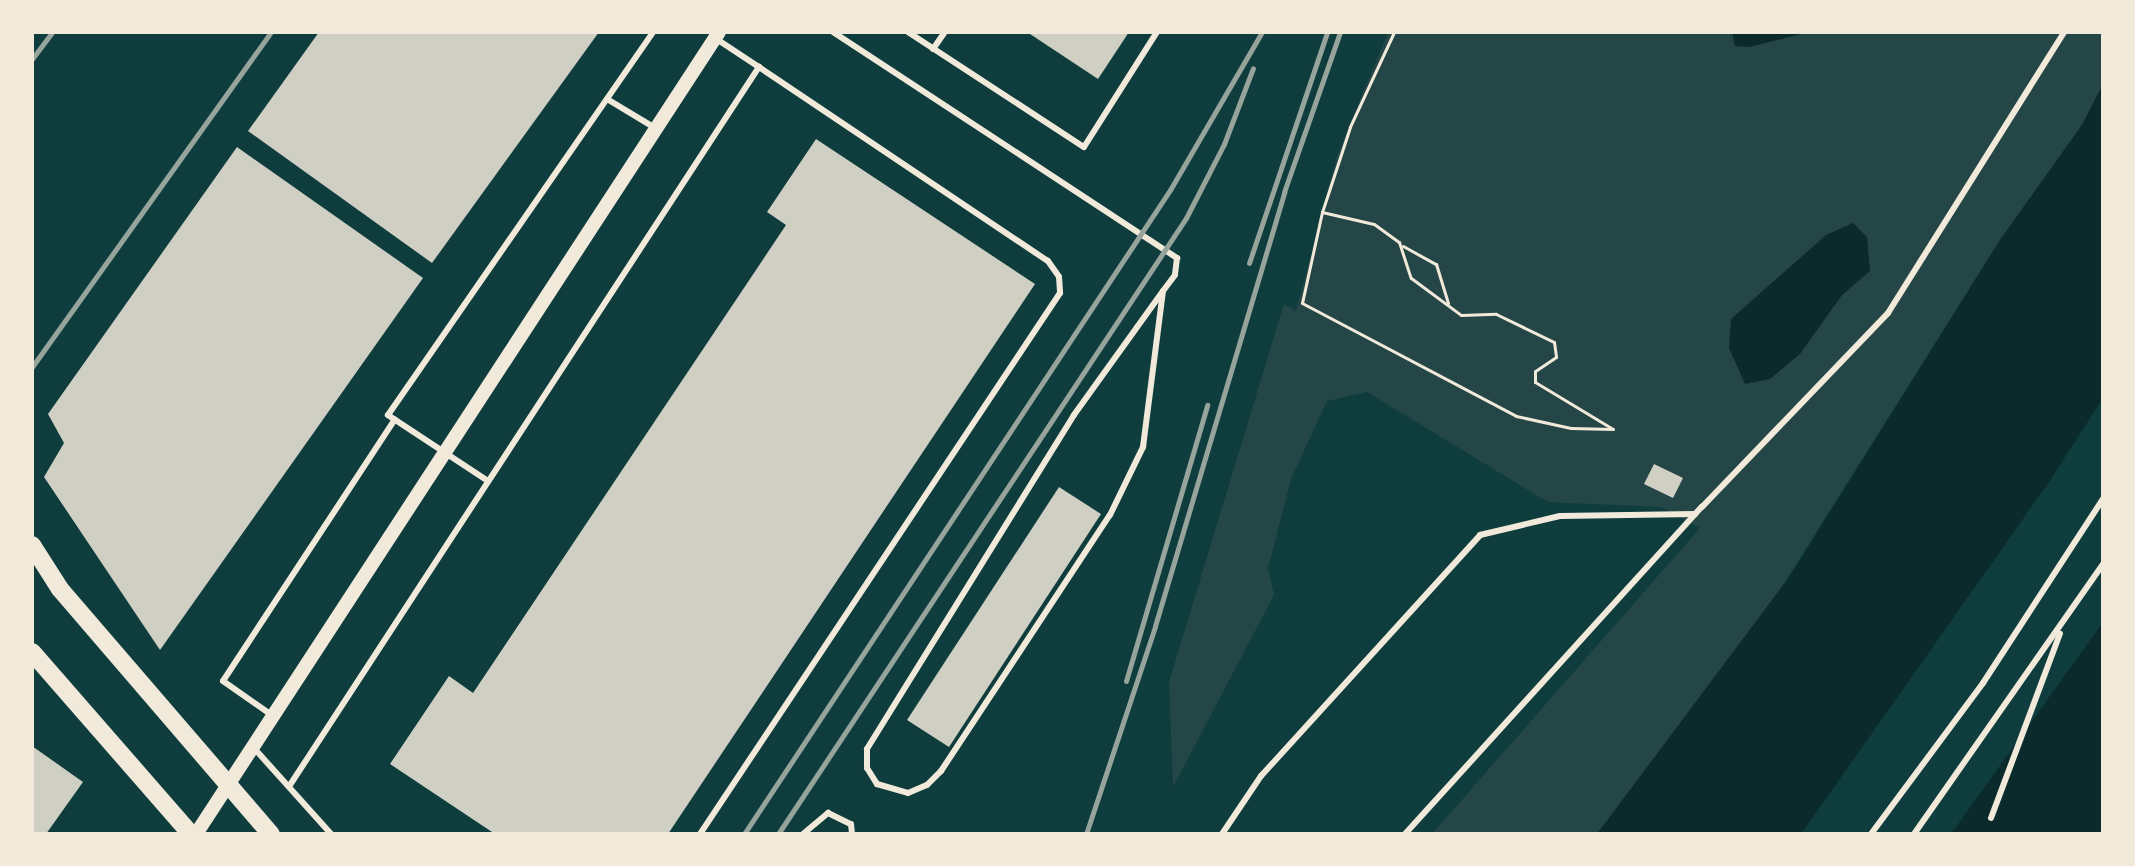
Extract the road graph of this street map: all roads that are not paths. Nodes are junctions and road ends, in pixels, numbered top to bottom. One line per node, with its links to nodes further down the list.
1 (653, 32): 10 (lane)
2 (833, 32): 12 (lane)
3 (908, 32): 8 (lane)
4 (945, 32): 8 (lane)
5 (1157, 32): 8 (lane)
6 (2064, 32): 17 (lane)
7 (717, 35): 9 (lane); 11 (street)
8 (933, 49)
9 (759, 67): 15 (lane); 29 (lane)
10 (607, 99): 11 (lane); 13 (lane)
11 (656, 129): 14 (street)
12 (1163, 291): 12 (lane)
13 (395, 419): 14 (lane); 22 (lane)
14 (447, 450): 15 (lane); 22 (street)
15 (488, 481): 24 (lane)
16 (2103, 499): 34 (lane)
17 (1695, 514): 32 (lane); 33 (lane)
18 (32, 545): 27 (highway)
19 (2103, 564): 20 (lane)
20 (2064, 622): 25 (lane); 35 (lane)
21 (32, 652): 26 (highway)
22 (273, 716): 23 (street)
23 (253, 747): 24 (lane); 26 (street)
24 (290, 785): 28 (lane)
25 (1991, 818)
26 (194, 834)
27 (271, 834)
28 (331, 834)
29 (700, 834)
30 (803, 834): 31 (lane)
31 (852, 834)
32 (1222, 834)
33 (1405, 834)
34 (1871, 834)
35 (1914, 834)

